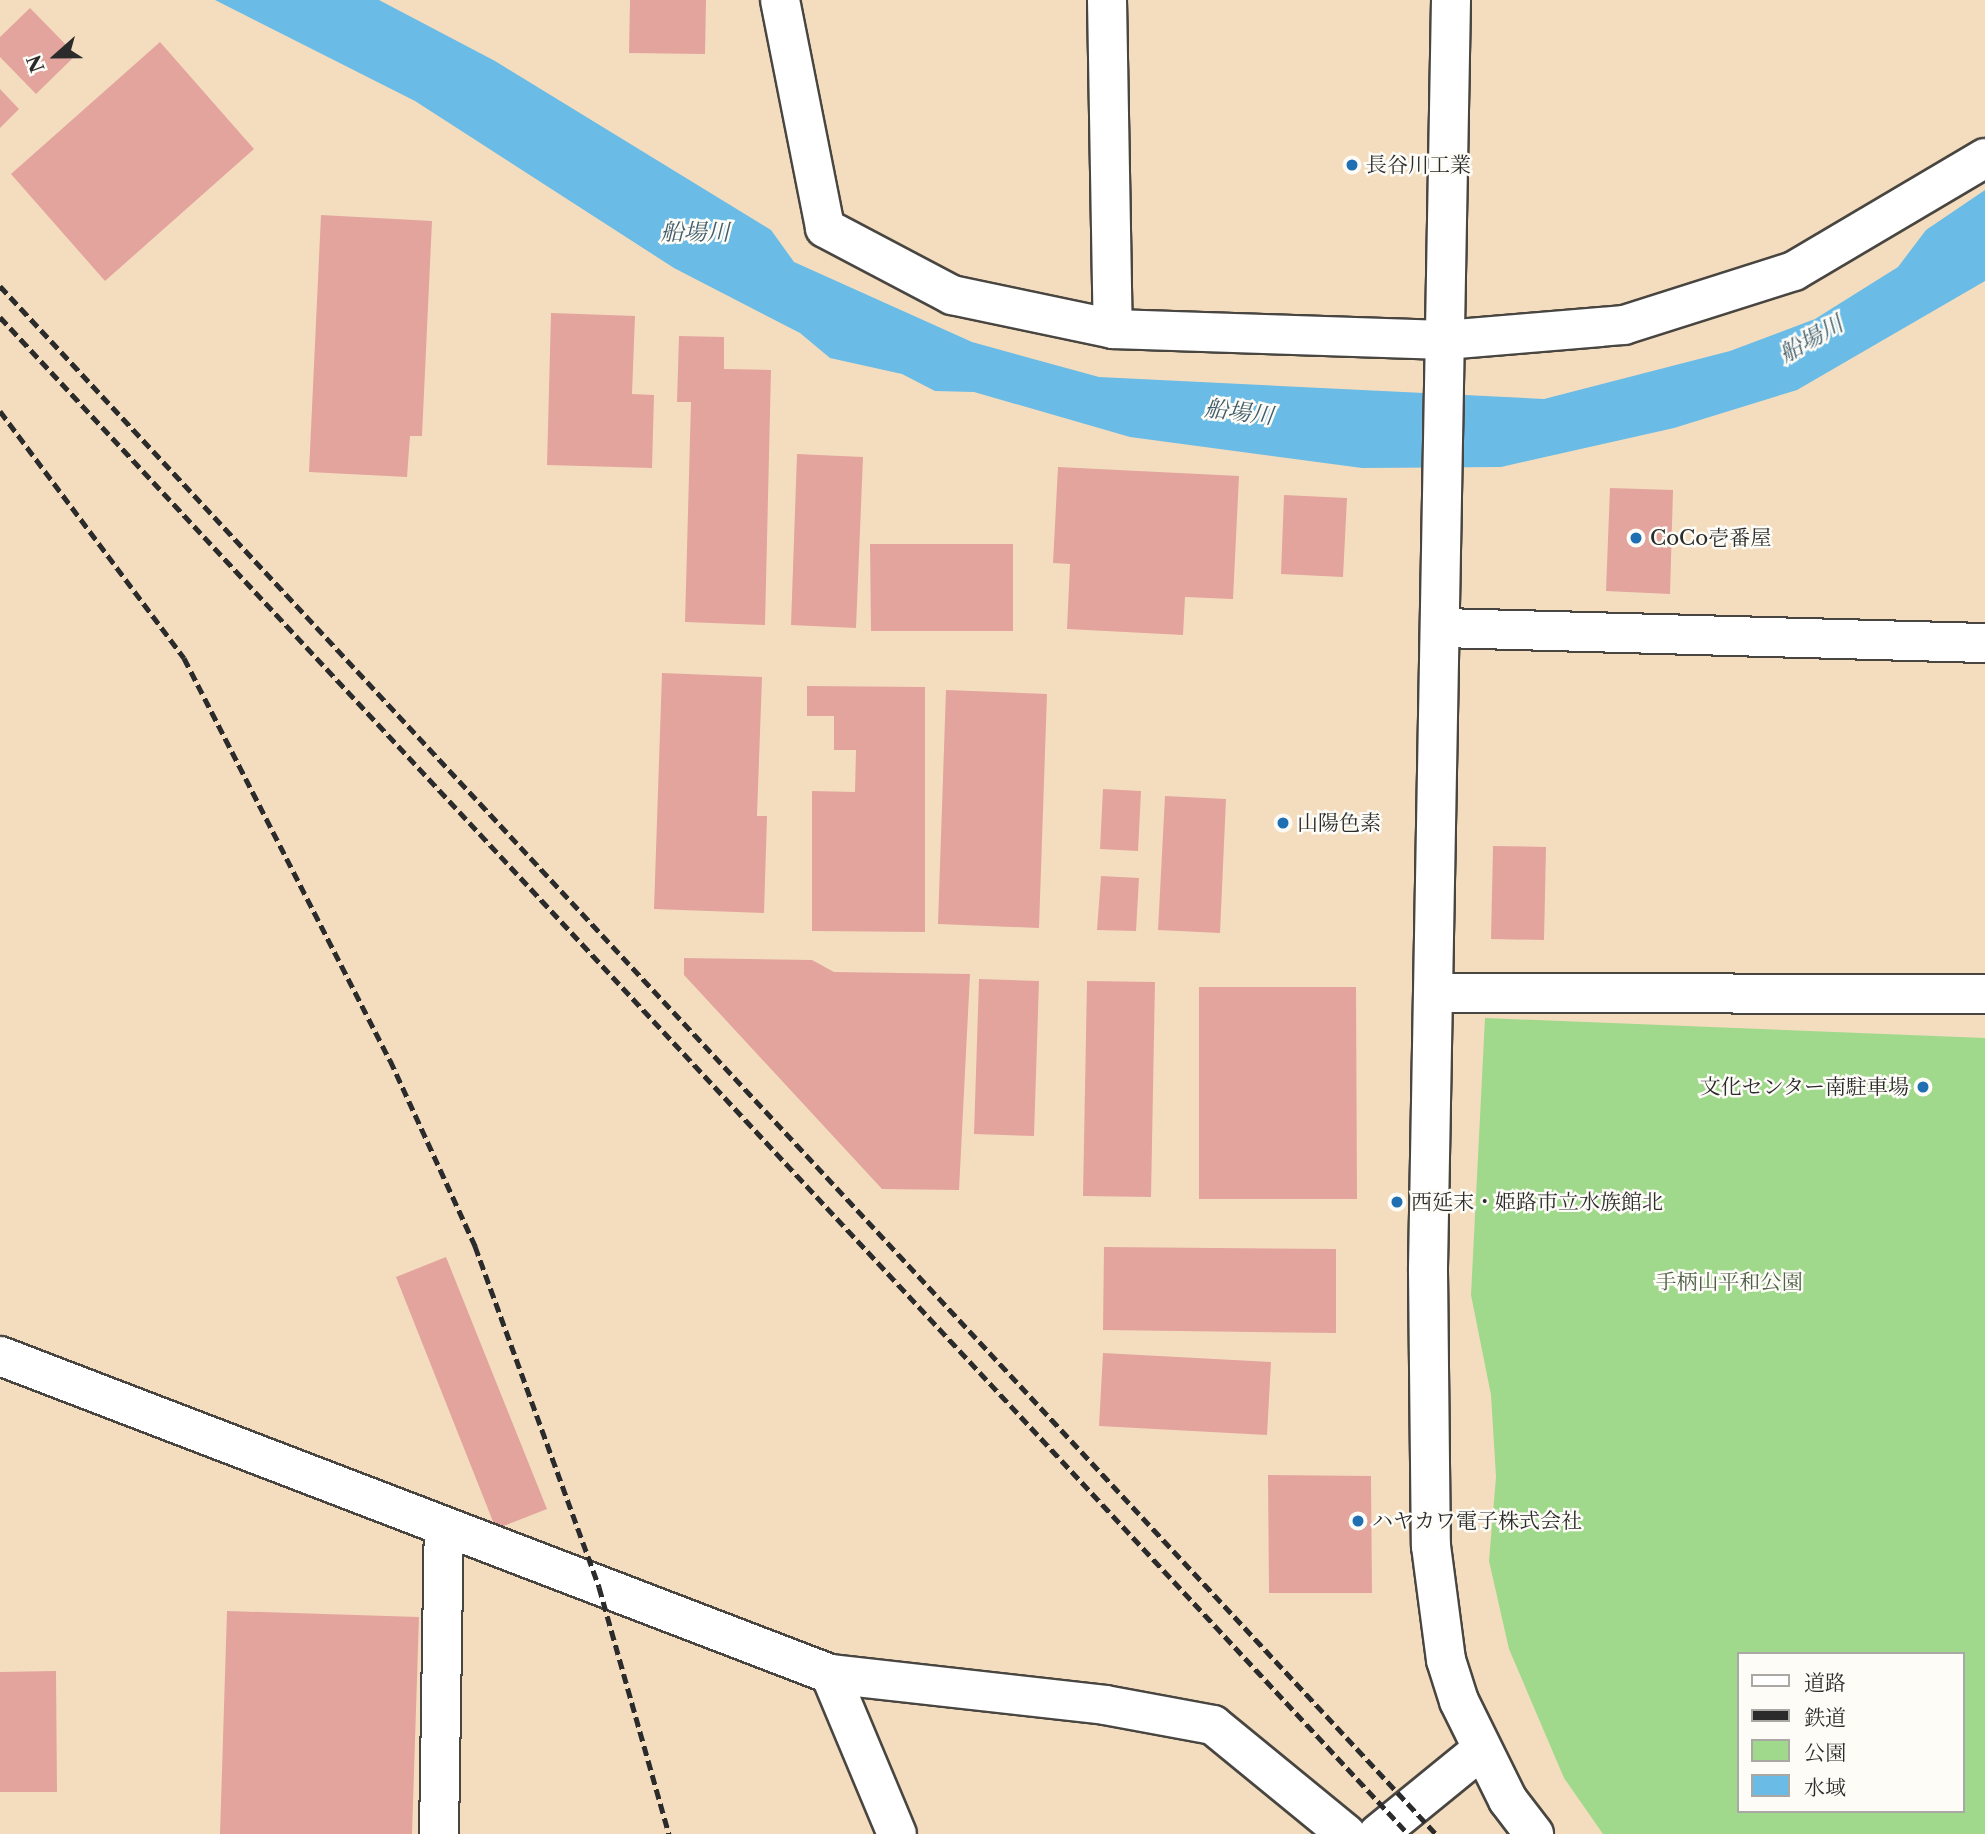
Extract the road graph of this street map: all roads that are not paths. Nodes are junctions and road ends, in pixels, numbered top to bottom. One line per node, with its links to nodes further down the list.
1 (780, 0): 5 (street)
2 (1107, 0): 5 (street)
3 (1451, 0): 6 (street)
4 (1985, 158): 6 (street)
5 (1113, 329): 6 (street)
6 (1445, 340): 7 (street)
7 (1443, 628): 8 (street); 9 (street)
8 (1985, 643)
9 (1438, 993): 10 (street); 14 (street)
10 (1985, 994)
11 (0, 1356): 12 (street)
12 (444, 1530): 13 (street); 15 (street)
13 (830, 1674): 16 (street); 17 (street)
14 (1481, 1750): 18 (street); 19 (street)
15 (439, 1834)
16 (897, 1834)
17 (1346, 1834)
18 (1378, 1834)
19 (1534, 1834)

